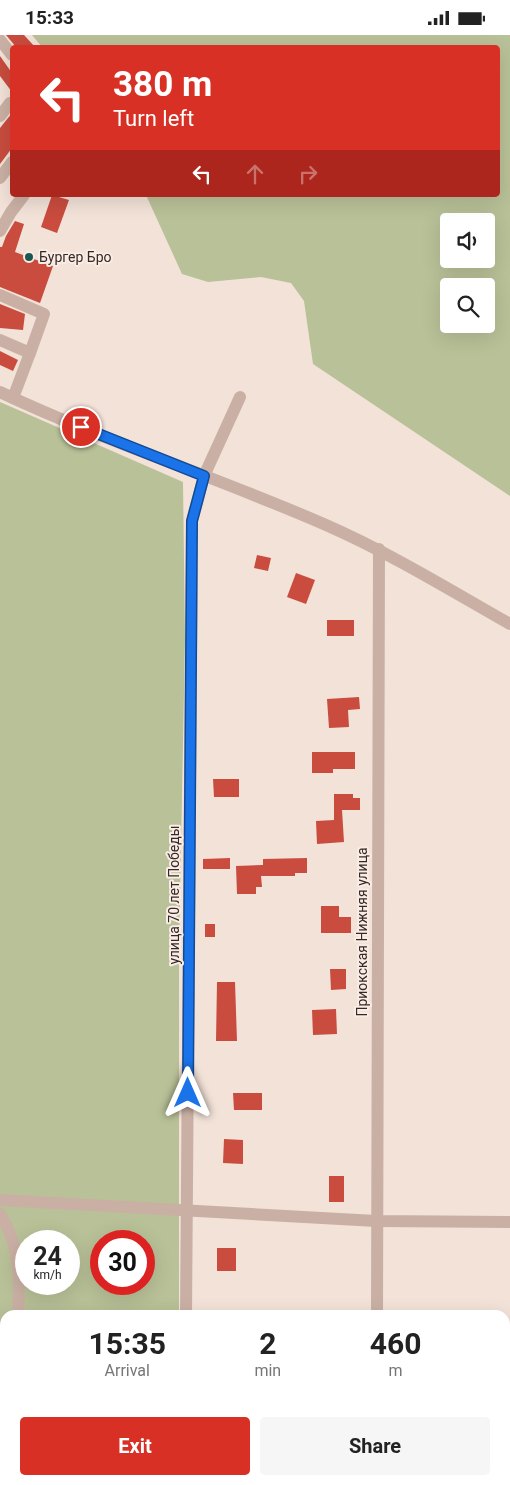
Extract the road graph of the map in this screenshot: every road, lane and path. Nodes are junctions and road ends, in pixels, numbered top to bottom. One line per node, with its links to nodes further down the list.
1 (0, 40): 2 (street)
2 (10, 52)
3 (10, 103): 4 (street)
4 (0, 115)
5 (10, 165): 6 (street)
6 (0, 178)
7 (22, 197): 8 (street)
8 (0, 231)
9 (0, 295): 11 (street)
10 (0, 340): 11 (street)
11 (30, 353): 14 (street)
12 (0, 392): 14 (street)
13 (240, 397): 15 (street, улица 70 лет Победы)
14 (13, 398): 15 (street)
15 (204, 476): 16 (street); 19 (street, улица 70 лет Победы)
16 (379, 549): 17 (street); 21 (street, Приокская Нижняя улица)
17 (510, 624)
18 (0, 1201): 19 (street)
19 (187, 1211): 21 (street); 24 (street, улица 70 лет Победы)
20 (0, 1214): 23 (street)
21 (376, 1221): 22 (street); 25 (street, Приокская Нижняя улица)
22 (510, 1222)
23 (18, 1310)
24 (186, 1310)
25 (377, 1310)

